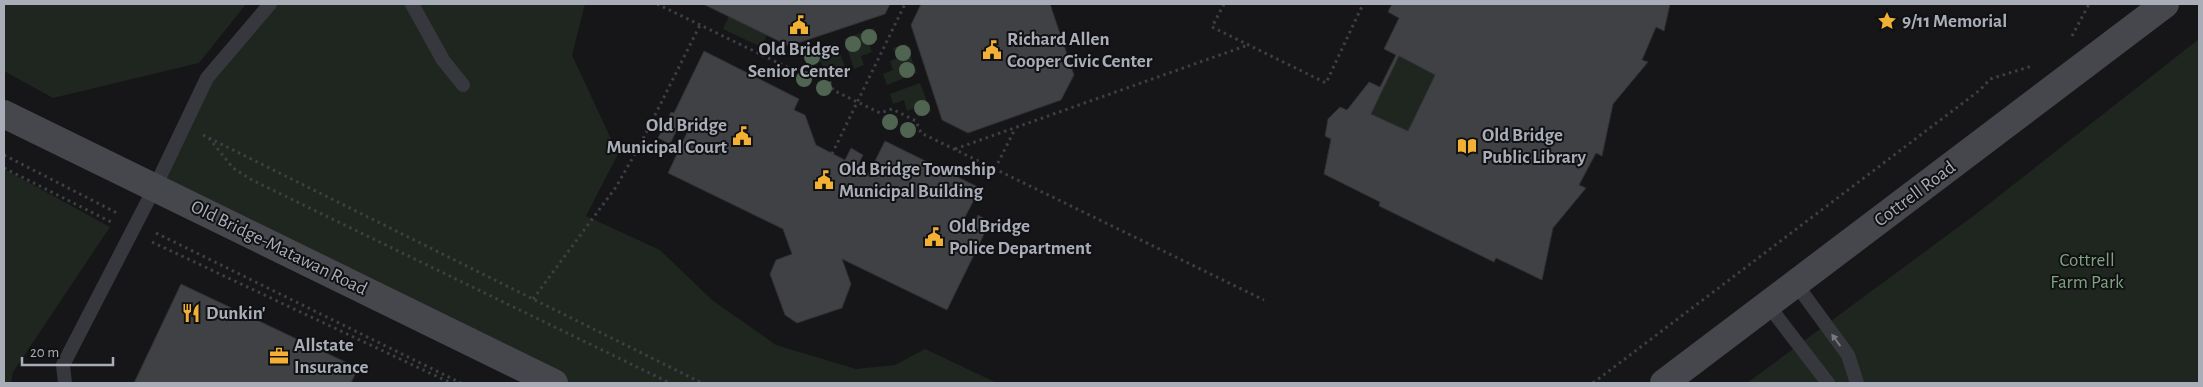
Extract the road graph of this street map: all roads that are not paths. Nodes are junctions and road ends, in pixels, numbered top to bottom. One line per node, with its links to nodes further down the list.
1 (270, 4): 6 (lane)
2 (412, 4): 4 (lane)
3 (2165, 4): 7 (street, Cottrell Road)
4 (463, 85)
5 (4, 114): 6 (street, Old Bridge-Matawan Road)
6 (155, 187): 9 (lane); 10 (street, Old Bridge-Matawan Road)
7 (1796, 284): 8 (street, Cottrell Road); 13 (lane, one-way to 7)
8 (1768, 305): 11 (street, Cottrell Road); 12 (lane)
9 (65, 383)
10 (554, 383)
11 (1664, 383)
12 (1828, 383)
13 (1857, 383)

